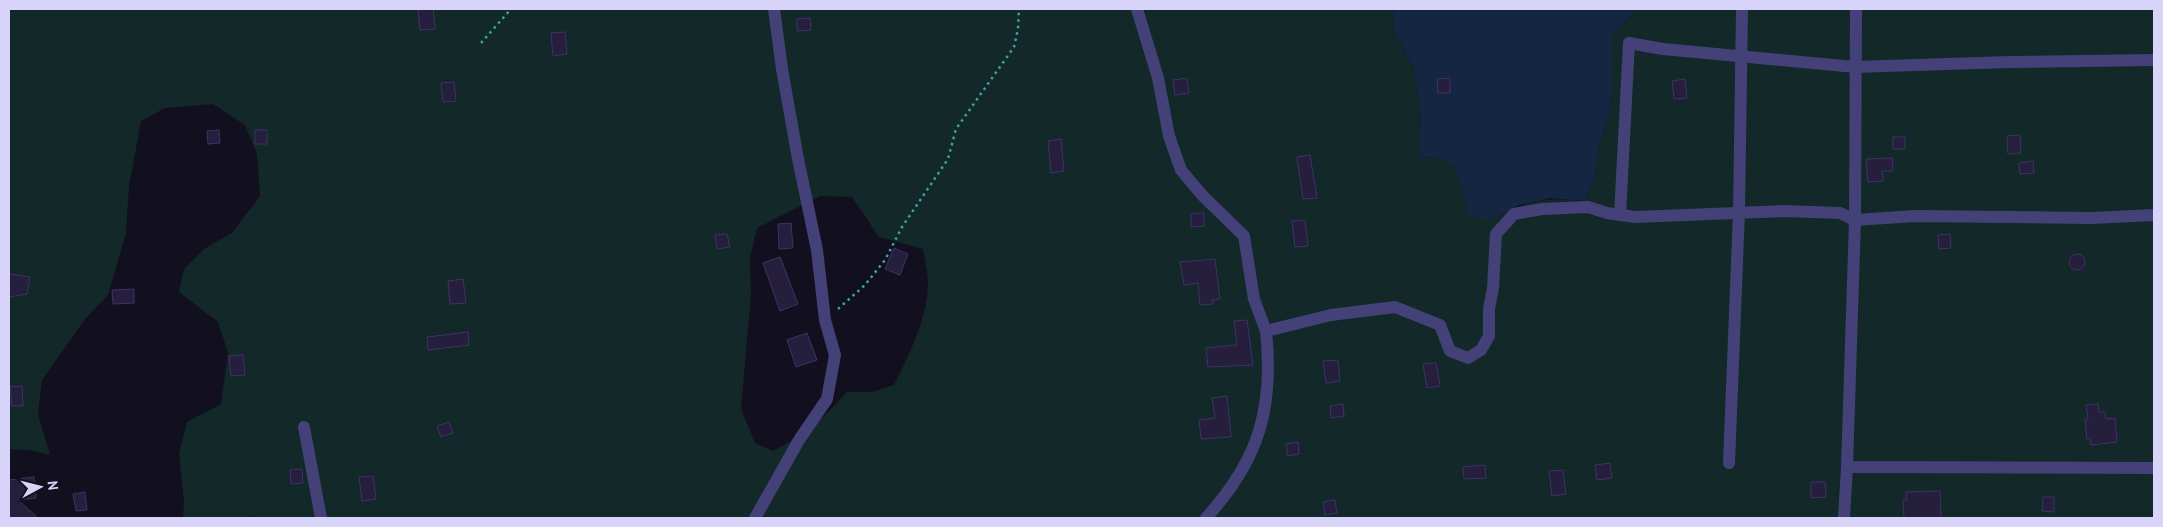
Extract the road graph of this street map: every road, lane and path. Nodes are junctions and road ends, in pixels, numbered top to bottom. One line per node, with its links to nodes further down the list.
1 (511, 9): 7 (path)
2 (774, 9): 15 (street)
3 (1019, 9): 15 (path)
4 (1137, 9): 16 (street)
5 (1742, 9): 8 (street)
6 (1856, 9): 10 (street)
7 (481, 43)
8 (1741, 56): 10 (street); 11 (street); 12 (street)
9 (2154, 60): 10 (street)
10 (1854, 68): 14 (street)
11 (1739, 212): 12 (street); 14 (street); 18 (street)
12 (1620, 215): 16 (street)
13 (2154, 215): 14 (street)
14 (1855, 220): 19 (street)
15 (825, 320): 22 (street)
16 (1266, 331): 23 (street)
17 (304, 427): 21 (street)
18 (1729, 463)
19 (1847, 467): 20 (street); 24 (street)
20 (2154, 468)
21 (321, 518)
22 (755, 518)
23 (1206, 518)
24 (1844, 518)

